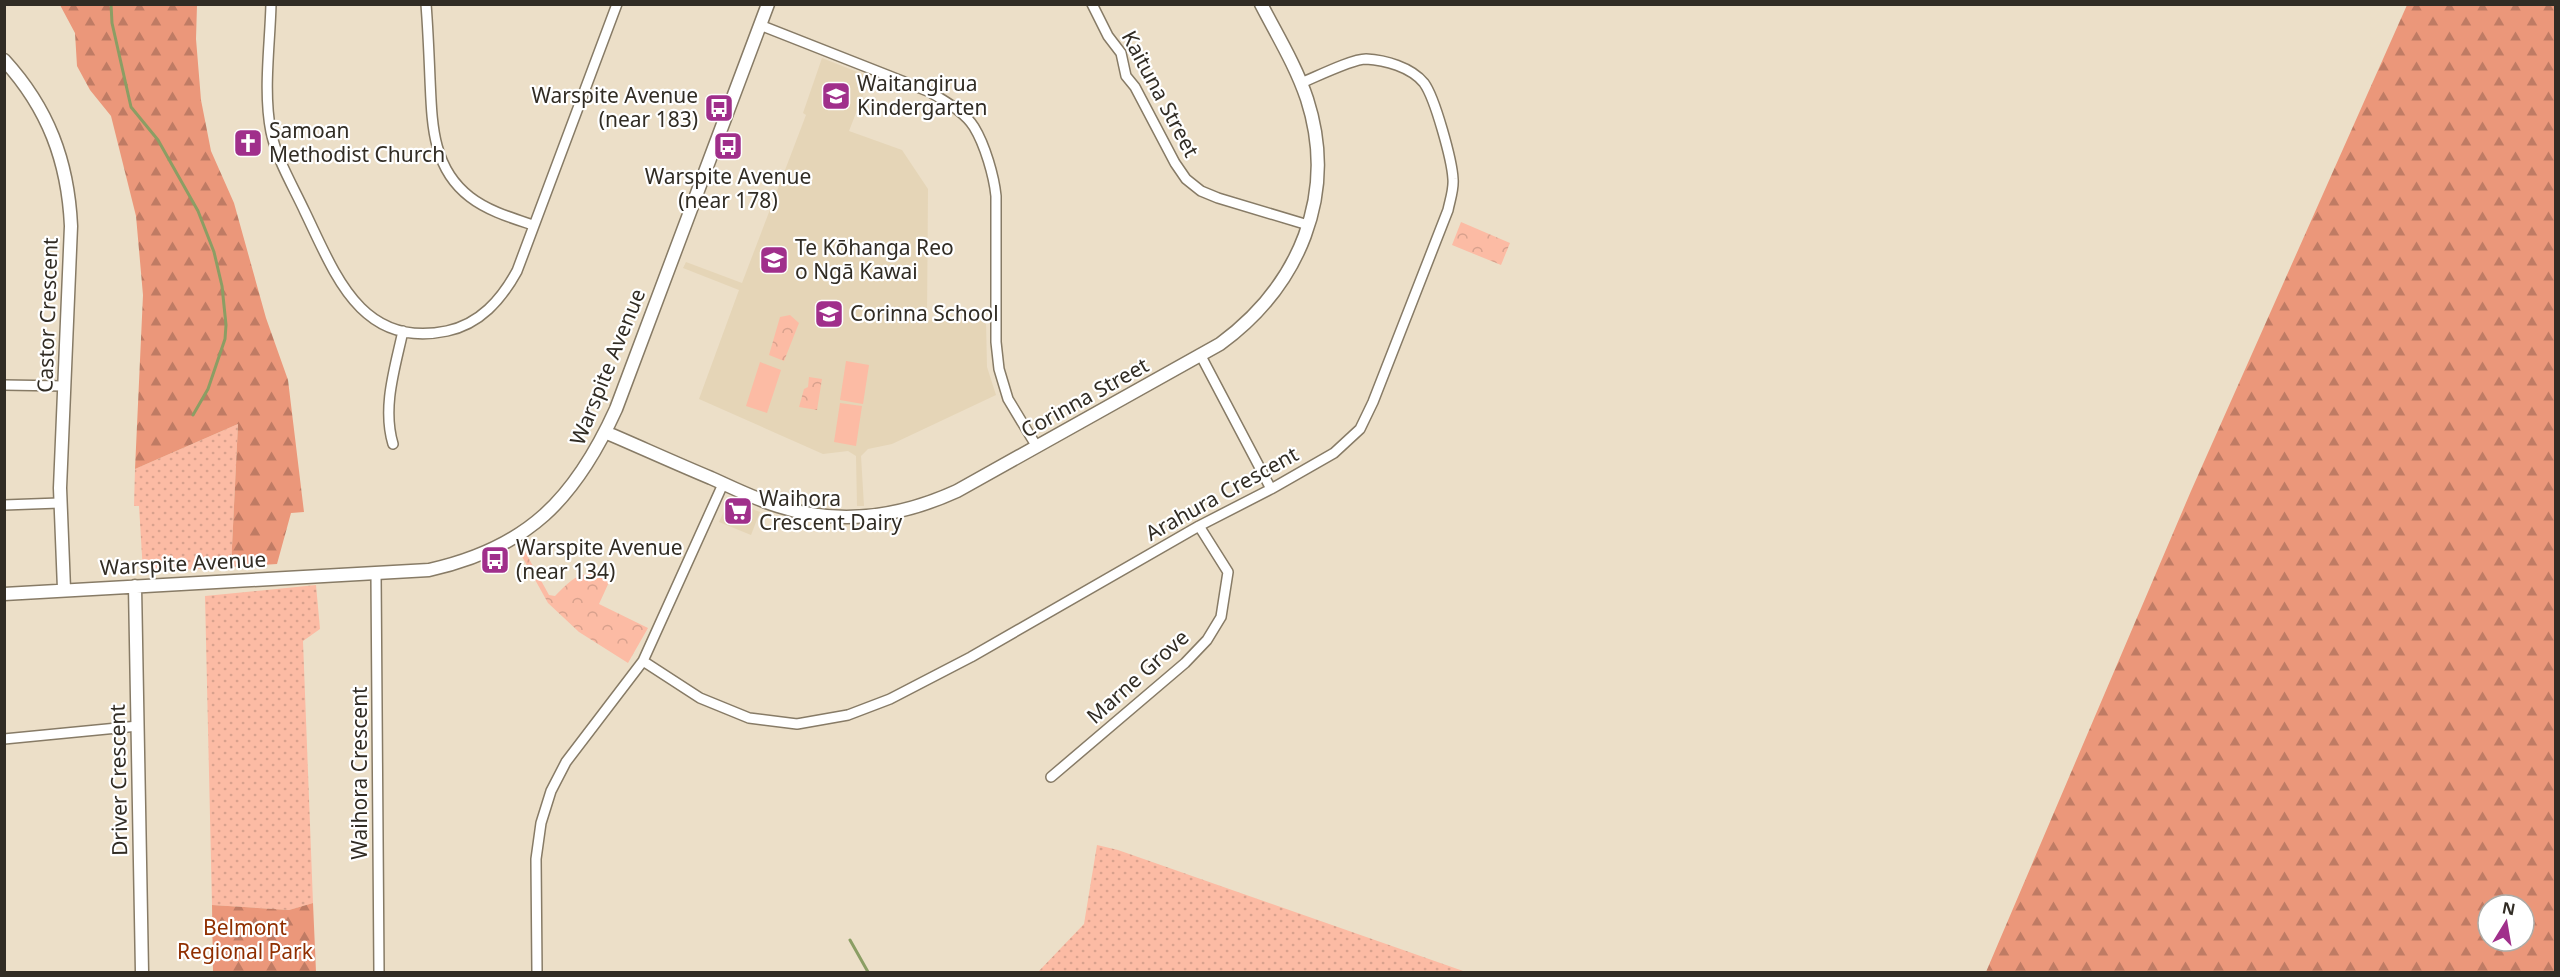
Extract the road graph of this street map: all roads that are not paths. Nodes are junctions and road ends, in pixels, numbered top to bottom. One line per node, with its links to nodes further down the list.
1 (271, 4): 12 (street)
2 (426, 4): 10 (street)
3 (617, 4): 10 (street)
4 (768, 4): 7 (street, Warspite Avenue)
5 (1092, 4): 11 (street, Kaituna Street)
6 (1261, 4): 9 (street, Corinna Street)
7 (760, 26): 16 (street, Warspite Avenue); 18 (street)
8 (4, 60): 15 (street, Castor Crescent)
9 (1301, 83): 11 (street, Corinna Street); 20 (street, Arahura Crescent)
10 (533, 225): 12 (street)
11 (1308, 225): 13 (street, Corinna Street)
12 (403, 332): 17 (street)
13 (1201, 356): 18 (street, Corinna Street); 20 (street)
14 (4, 385): 15 (street)
15 (64, 386): 21 (street, Castor Crescent)
16 (605, 432): 19 (street, Corinna Street); 24 (street, Warspite Avenue)
17 (393, 444)
18 (1037, 447): 19 (street, Corinna Street)
19 (723, 484): 28 (street)
20 (1271, 489): 23 (street, Arahura Crescent)
21 (59, 503): 22 (street); 26 (street, Castor Crescent)
22 (4, 505)
23 (1199, 526): 28 (street, Arahura Crescent); 31 (street, Marne Grove)
24 (376, 574): 25 (street, Warspite Avenue); 33 (street, Waihora Crescent)
25 (135, 586): 26 (street, Warspite Avenue); 29 (street, Driver Crescent)
26 (64, 590): 27 (street, Warspite Avenue)
27 (4, 594)
28 (643, 661): 34 (street)
29 (138, 726): 30 (street); 32 (street, Driver Crescent)
30 (4, 739)
31 (1051, 777)
32 (142, 972)
33 (379, 972)
34 (537, 972)

